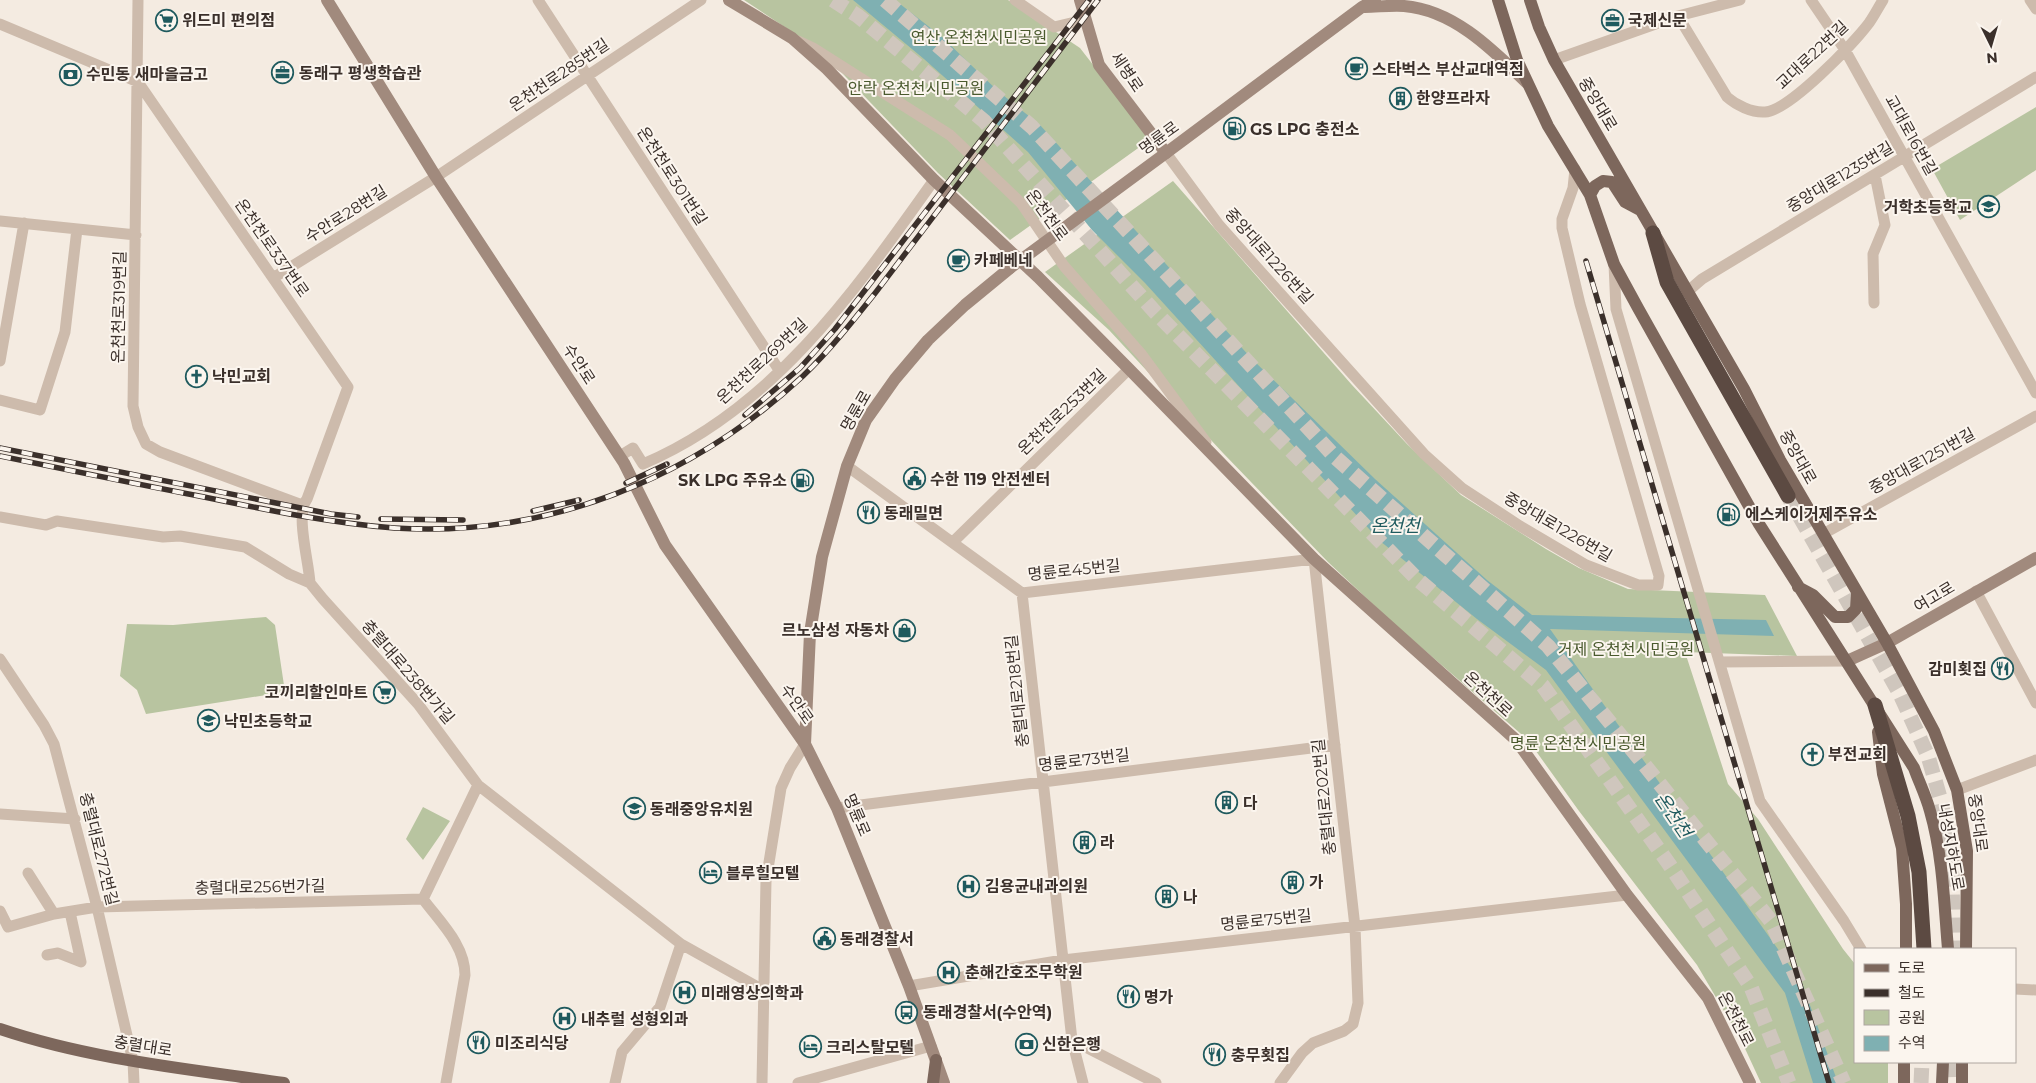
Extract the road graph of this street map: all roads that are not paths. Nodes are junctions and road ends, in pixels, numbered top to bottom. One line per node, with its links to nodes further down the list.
1 (138, 0): 25 (street, 온천천로319번길)
2 (327, 0): 31 (main road, 수안로)
3 (538, 0): 23 (street, 온천천로301번길)
4 (700, 0): 23 (street, 온천천로285번길)
5 (729, 0): 20 (main road, 온천천로)
6 (1015, 0): 17 (street)
7 (1080, 0): 17 (main road, 세병로)
8 (1375, 0): 15 (main road, 명륜로)
9 (1498, 0): 26 (main road)
10 (1530, 0): 22 (main road, 중앙대로)
11 (1740, 0): 18 (street)
12 (1812, 0): 21 (street, 교대로16번길)
13 (1883, 0): 21 (street, 교대로22번길)
14 (2030, 0): 16 (street)
15 (1364, 3): 26 (main road); 27 (main road, 명륜로)
16 (2036, 9)
17 (1085, 15): 27 (main road, 세병로)
18 (1678, 16): 21 (street, 교대로22번길); 22 (street)
19 (0, 24): 25 (street)
20 (792, 38): 32 (main road, 온천천로); 52 (street, 온천천로)
21 (1845, 50): 28 (street, 교대로16번길)
22 (1554, 60): 34 (main road, 중앙대로)
23 (588, 76): 31 (street, 온천천로285번길); 46 (street, 온천천로301번길)
24 (2036, 77): 28 (street, 중앙대로1235번길)
25 (138, 82): 39 (street, 온천천로319번길); 41 (street, 온천천로337번로)
26 (1528, 84): 29 (main road)
27 (1166, 154): 29 (street, 중앙대로1226번길); 51 (main road, 명륜로, bridge)
28 (1904, 158): 30 (street, 중앙대로1235번길); 47 (street, 교대로16번길)
29 (1575, 169): 33 (main road)
30 (1875, 175): 42 (street, 중앙대로1235번길); 43 (street)
31 (436, 178): 41 (street, 수안로28번길); 50 (main road, 수안로)
32 (934, 180): 45 (main road, 온천천로); 46 (street, 온천천로269번길)
33 (1590, 195): 34 (main road); 40 (main road)
34 (1640, 210): 38 (main road, 중앙대로)
35 (0, 221): 36 (street)
36 (24, 223): 37 (street); 44 (street)
37 (77, 229): 39 (street); 48 (street)
38 (1653, 233): 42 (main road, 중앙대로); 53 (highway)
39 (136, 235): 54 (street, 온천천로319번길)
40 (1614, 264): 61 (main road); 68 (street)
41 (273, 278): 54 (street, 온천천로337번로)
42 (1687, 292): 56 (main road, 중앙대로)
43 (1874, 303)
44 (0, 361)
45 (1129, 369): 52 (main road, 온천천로); 57 (street, 온천천로253번길)
46 (779, 370): 50 (street, 온천천로269번길)
47 (2036, 394)
48 (0, 400)
49 (2036, 416): 56 (street, 중앙대로1251번길)
50 (620, 456): 71 (main road, 수안로)
51 (847, 466): 57 (street, 명륜로45번길); 71 (main road, 명륜로)
52 (1225, 467): 59 (main road, 온천천로)
53 (1788, 496)
54 (302, 505): 60 (street, 온천천로337번로)
55 (0, 517): 60 (street)
56 (1823, 534): 63 (main road, 중앙대로)
57 (953, 542): 64 (street, 명륜로45번길)
58 (2036, 558): 62 (main road, 여고로)
59 (1314, 559): 64 (street, 명륜로45번길); 72 (street, 충렬대로202번길); 81 (main road, 온천천로)
60 (310, 582): 75 (street, 충렬대로238번가길)
61 (1796, 586): 63 (main road); 67 (main road)
62 (1976, 591): 65 (main road, 여고로); 69 (street)
63 (1857, 592): 65 (main road, 중앙대로)
64 (1022, 593): 74 (street, 충렬대로218번길)
65 (1887, 643): 67 (main road, 여고로); 76 (main road, 중앙대로)
66 (0, 659): 79 (street, 충렬대로272번길)
67 (1847, 661): 68 (street); 70 (main road)
68 (1720, 662): 89 (street)
69 (2036, 703)
70 (1875, 705): 90 (main road); 91 (highway); 92 (main road, 내성지하도로)
71 (805, 744): 77 (main road, 명륜로); 99 (street)
72 (1335, 745): 74 (street, 명륜로73번길); 87 (street, 충렬대로202번길)
73 (2036, 760): 76 (street)
74 (1043, 781): 77 (street, 명륜로73번길); 95 (street, 충렬대로218번길)
75 (478, 785): 82 (street); 88 (street, 충렬대로238번가길)
76 (1957, 790): 93 (main road, 중앙대로)
77 (837, 808): 96 (main road, 명륜로)
78 (0, 814): 79 (street)
79 (75, 819): 83 (street, 충렬대로272번길)
80 (28, 873): 86 (street)
81 (1627, 895): 87 (street, 명륜로75번길); 118 (main road, 온천천로)
82 (423, 899): 83 (street, 충렬대로256번가길); 109 (street)
83 (97, 907): 85 (street, 충렬대로256번가길); 103 (street, 충렬대로272번길)
84 (0, 911): 86 (street, 충렬대로256번가길)
85 (70, 912): 86 (street, 충렬대로256번가길); 94 (street)
86 (54, 914)
87 (1355, 927): 95 (street, 명륜로75번길); 117 (street, 충렬대로202번길)
88 (681, 944): 99 (street, 충렬대로238번가길); 110 (street)
89 (1861, 947)
90 (1906, 948)
91 (1924, 948)
92 (1948, 948)
93 (1966, 948)
94 (47, 955)
95 (1063, 960): 96 (street, 명륜로75번길); 101 (street, 충렬대로218번길)
96 (909, 986): 102 (main road, 명륜로)
97 (2016, 989): 98 (street)
98 (2036, 990)
99 (765, 991): 111 (street)
100 (0, 1029): 103 (main road, 충렬대로)
101 (1072, 1040): 115 (street, 충렬대로218번길); 116 (street)
102 (931, 1046): 106 (main road, 명륜로); 112 (street)
103 (132, 1061): 107 (street, 충렬대로272번길); 108 (main road, 충렬대로)
104 (1904, 1063): 119 (main road)
105 (1943, 1063): 120 (main road)
106 (940, 1071): 113 (main road); 114 (main road)
107 (134, 1083)
108 (284, 1083)
109 (446, 1083)
110 (615, 1083)
111 (762, 1083)
112 (798, 1083)
113 (933, 1083)
114 (951, 1083)
115 (1083, 1083)
116 (1156, 1083)
117 (1280, 1083)
118 (1750, 1083)
119 (1904, 1083)
120 (1942, 1083)

